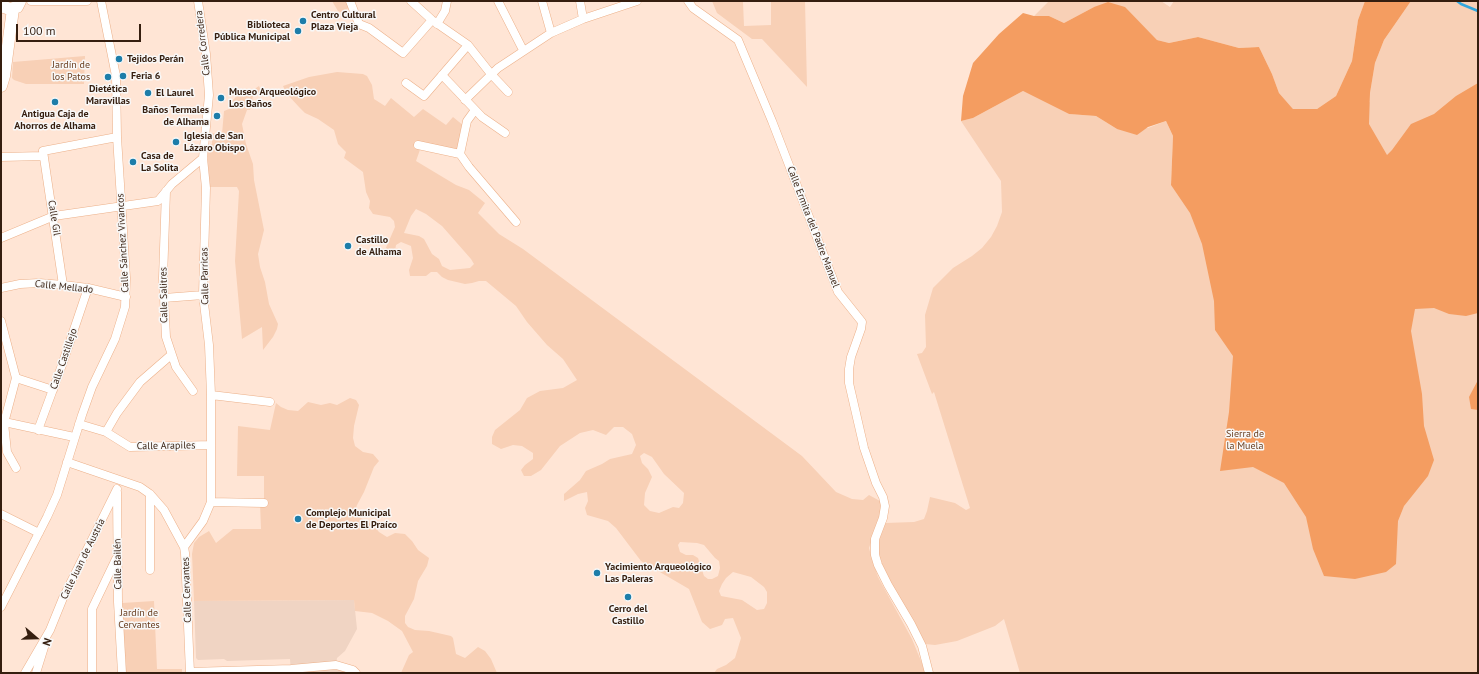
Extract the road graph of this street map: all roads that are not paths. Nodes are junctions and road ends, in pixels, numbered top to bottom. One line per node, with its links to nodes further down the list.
1 (31, 1): 2 (street)
2 (87, 1)
3 (100, 1): 30 (street, Calle Sánchez Vivancos)
4 (198, 1): 35 (street, Calle Corredera)
5 (350, 1): 17 (street)
6 (411, 1): 15 (street)
7 (420, 1): 15 (street)
8 (447, 1): 17 (street)
9 (498, 1): 21 (street)
10 (542, 1): 18 (street)
11 (580, 1): 16 (street)
12 (636, 1): 16 (street)
13 (688, 1): 81 (street, Calle Ermita del Padre Manuel)
14 (10, 5): 19 (main road)
15 (424, 13): 17 (street)
16 (583, 18): 18 (street)
17 (434, 22): 20 (street)
18 (551, 33): 21 (street)
19 (5, 42): 25 (main road)
20 (468, 44): 22 (street); 23 (street)
21 (523, 50): 22 (street)
22 (491, 74): 26 (street); 27 (street)
23 (442, 75): 24 (street); 27 (street)
24 (406, 83)
25 (1, 84)
26 (508, 92)
27 (465, 100): 28 (street)
28 (475, 110): 29 (street); 33 (street)
29 (505, 133)
30 (117, 137): 32 (street); 37 (street, Calle Sánchez Vivancos)
31 (418, 145): 33 (street)
32 (43, 153): 34 (street); 38 (street, Calle Gil)
33 (460, 154): 39 (street)
34 (1, 157)
35 (203, 158): 36 (street); 44 (street, Calle Parricas)
36 (166, 191): 37 (street); 46 (street, Calle Salitres)
37 (122, 206): 38 (street); 45 (street, Calle Sánchez Vivancos)
38 (54, 216): 40 (street); 41 (street, Calle Gil)
39 (516, 222)
40 (1, 238)
41 (63, 285): 42 (street, Calle Mellado); 43 (street, Calle Mellado)
42 (1, 288)
43 (88, 288): 45 (street, Calle Mellado); 50 (street, Calle Castillejo)
44 (203, 295): 46 (street); 52 (street, Calle Parricas)
45 (126, 297): 55 (street, Calle Sánchez Vivancos)
46 (164, 298): 48 (street, Calle Salitres)
47 (1, 321): 49 (street)
48 (171, 355): 51 (street, Calle Salitres); 57 (street)
49 (16, 378): 50 (street); 54 (street)
50 (53, 390): 56 (street, Calle Castillejo)
51 (193, 391)
52 (211, 395): 53 (street); 59 (street, Calle Parricas)
53 (270, 402)
54 (2, 423): 56 (street); 61 (street)
55 (79, 424): 57 (street, Calle Arapiles); 58 (street, Calle Sánchez Vivancos)
56 (38, 430): 58 (street)
57 (106, 432): 59 (street, Calle Arapiles)
58 (74, 437): 60 (street, Calle Sánchez Vivancos)
59 (210, 445): 65 (street, Calle Parricas)
60 (67, 462): 62 (street, Calle Cervantes); 68 (street, Calle Sánchez Vivancos)
61 (16, 468)
62 (120, 480): 63 (street, Calle Bailén); 64 (street, Calle Cervantes)
63 (117, 489): 70 (street, Calle Bailén); 73 (street, Calle Juan de Austria)
64 (150, 494): 69 (street, Calle Cervantes); 71 (street)
65 (211, 502): 66 (street); 69 (street, Calle Parricas)
66 (264, 503)
67 (1, 514): 68 (street)
68 (39, 533): 72 (street, Calle Sánchez Vivancos)
69 (184, 546): 79 (street, Calle Cervantes)
70 (118, 556): 77 (street); 78 (street, Calle Bailén)
71 (150, 570)
72 (1, 607)
73 (50, 630): 75 (street, Calle Juan de Austria); 76 (street, Calle Juan de Austria)
74 (262, 671): 79 (street); 80 (street)
75 (25, 673)
76 (36, 673)
77 (92, 673)
78 (122, 673)
79 (190, 673)
80 (356, 673)
81 (929, 673)

